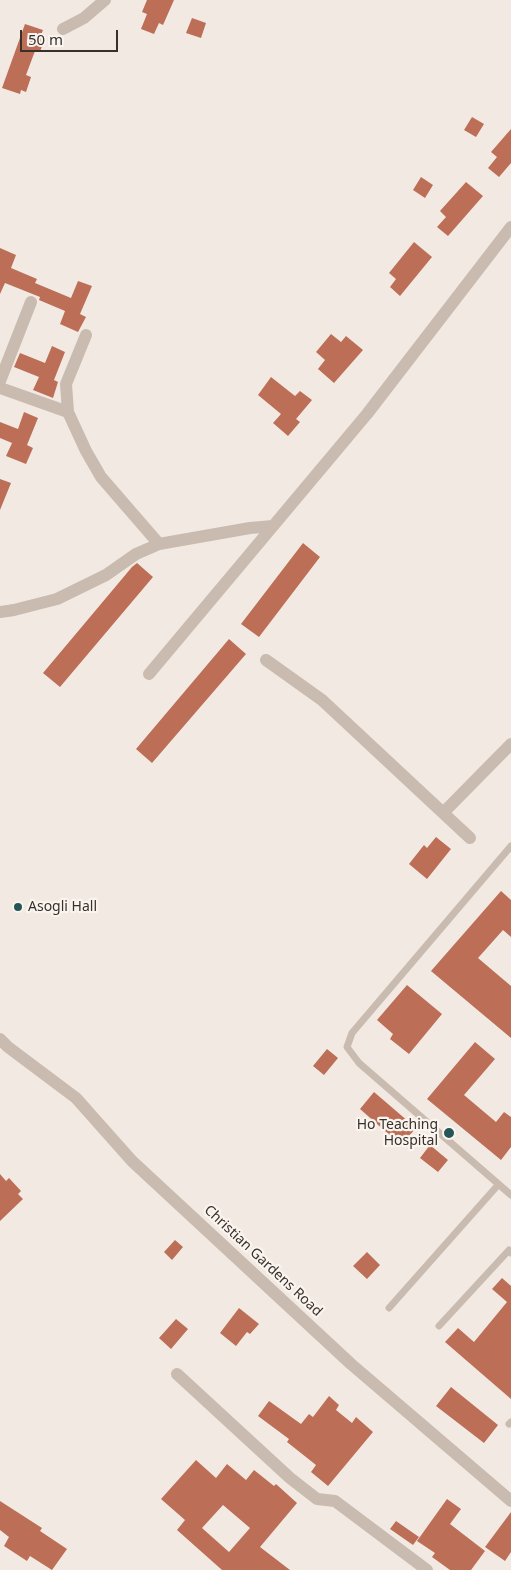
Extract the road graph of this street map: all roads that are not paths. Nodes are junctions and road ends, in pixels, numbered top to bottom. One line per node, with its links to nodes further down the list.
1 (104, 0): 2 (street)
2 (63, 30)
3 (511, 227): 9 (street)
4 (31, 302): 6 (street)
5 (86, 335): 8 (street)
6 (0, 381)
7 (0, 388): 8 (street)
8 (68, 412): 10 (street)
9 (273, 526): 10 (street); 13 (street)
10 (159, 544): 11 (street)
11 (0, 612)
12 (266, 660): 15 (street)
13 (149, 674)
14 (511, 744): 15 (street)
15 (442, 813): 16 (street)
16 (470, 838)
17 (511, 846): 19 (lane)
18 (0, 1039): 25 (street, Christian Gardens Road)
19 (498, 1185): 20 (lane); 22 (lane)
20 (511, 1195)
21 (511, 1253): 23 (lane)
22 (389, 1308)
23 (439, 1326)
24 (177, 1374): 26 (street)
25 (511, 1501)
26 (427, 1570)

